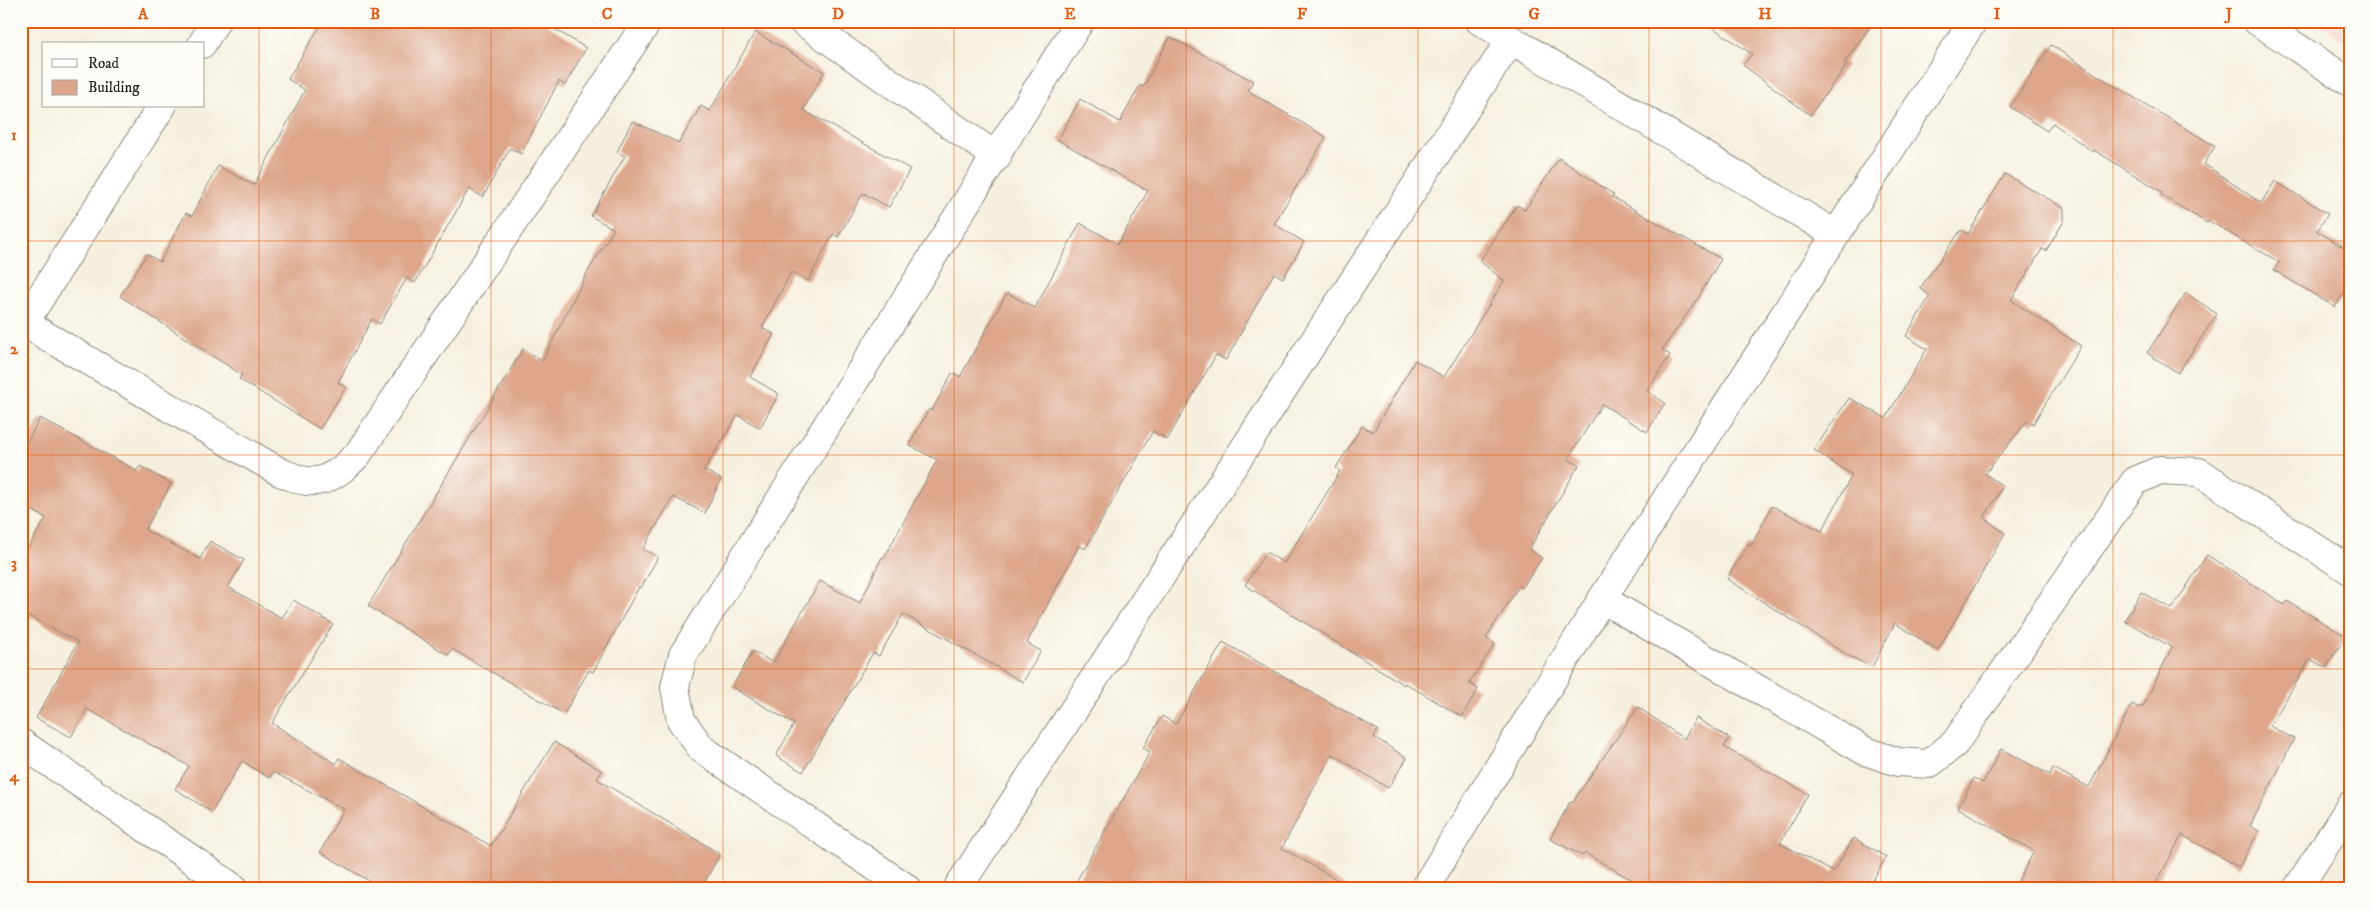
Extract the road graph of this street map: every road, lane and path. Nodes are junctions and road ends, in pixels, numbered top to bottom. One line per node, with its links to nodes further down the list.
1 (216, 21): 9 (street)
2 (648, 21): 14 (street)
3 (802, 21): 12 (street)
4 (1080, 21): 12 (street)
5 (1480, 21): 8 (street)
6 (1974, 21): 13 (street)
7 (2257, 21): 10 (street)
8 (1510, 41): 13 (street); 21 (street)
9 (203, 42)
10 (2351, 83)
11 (161, 108): 14 (street)
12 (997, 157): 20 (street)
13 (1835, 234): 16 (street)
14 (23, 326)
15 (2351, 571): 16 (street)
16 (1602, 600): 22 (street)
17 (21, 744): 19 (street)
18 (2351, 805): 23 (street)
19 (235, 889)
20 (908, 889)
21 (957, 889)
22 (1424, 889)
23 (2297, 889)

